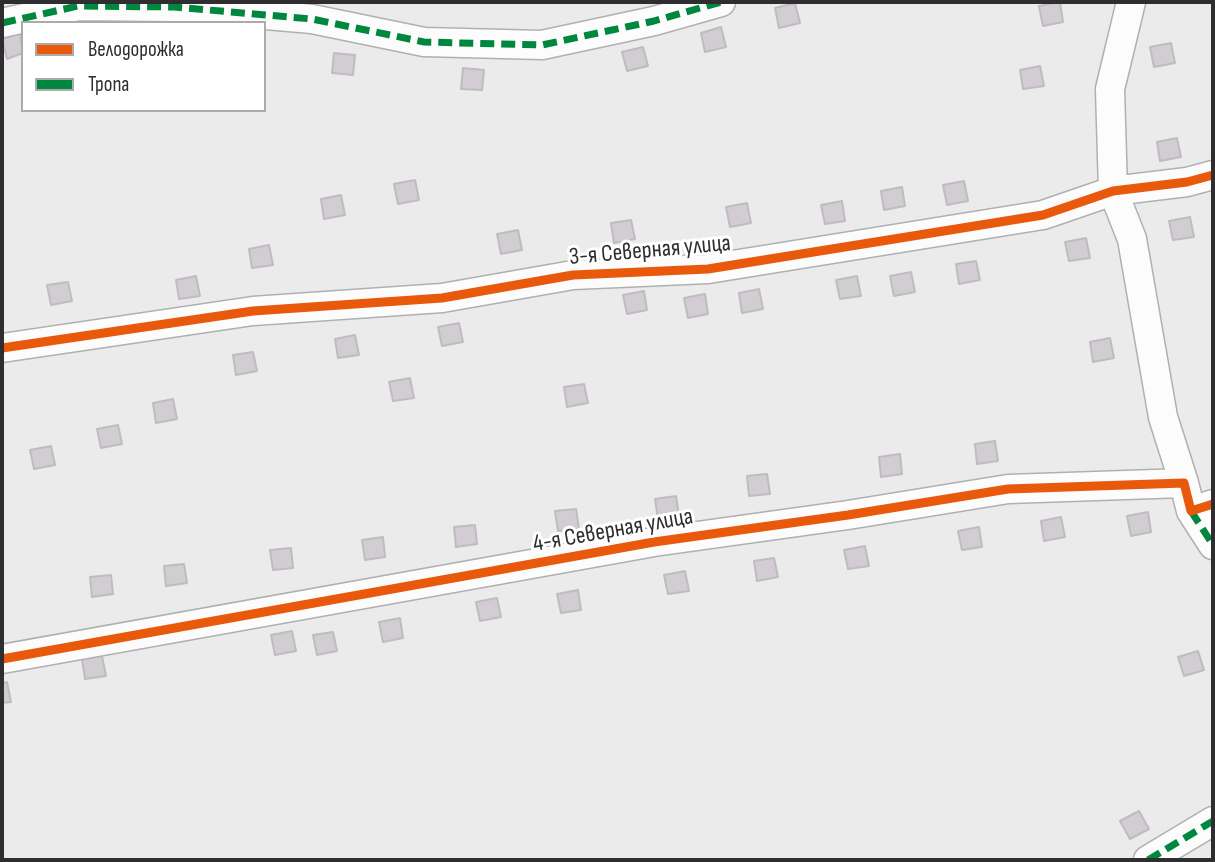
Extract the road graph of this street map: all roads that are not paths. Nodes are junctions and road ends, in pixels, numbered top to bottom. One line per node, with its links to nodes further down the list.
1 (721, 2): 3 (street)
2 (1131, 2): 5 (street)
3 (2, 23)
4 (1213, 175): 5 (street, 3-я Северная улица)
5 (1114, 191): 6 (street, 3-я Северная улица); 7 (street)
6 (2, 348)
7 (1184, 483): 8 (street); 10 (street, 4-я Северная улица)
8 (1202, 508): 9 (street)
9 (1213, 545)
10 (2, 659)
11 (1213, 821): 12 (street)
12 (1148, 860)

